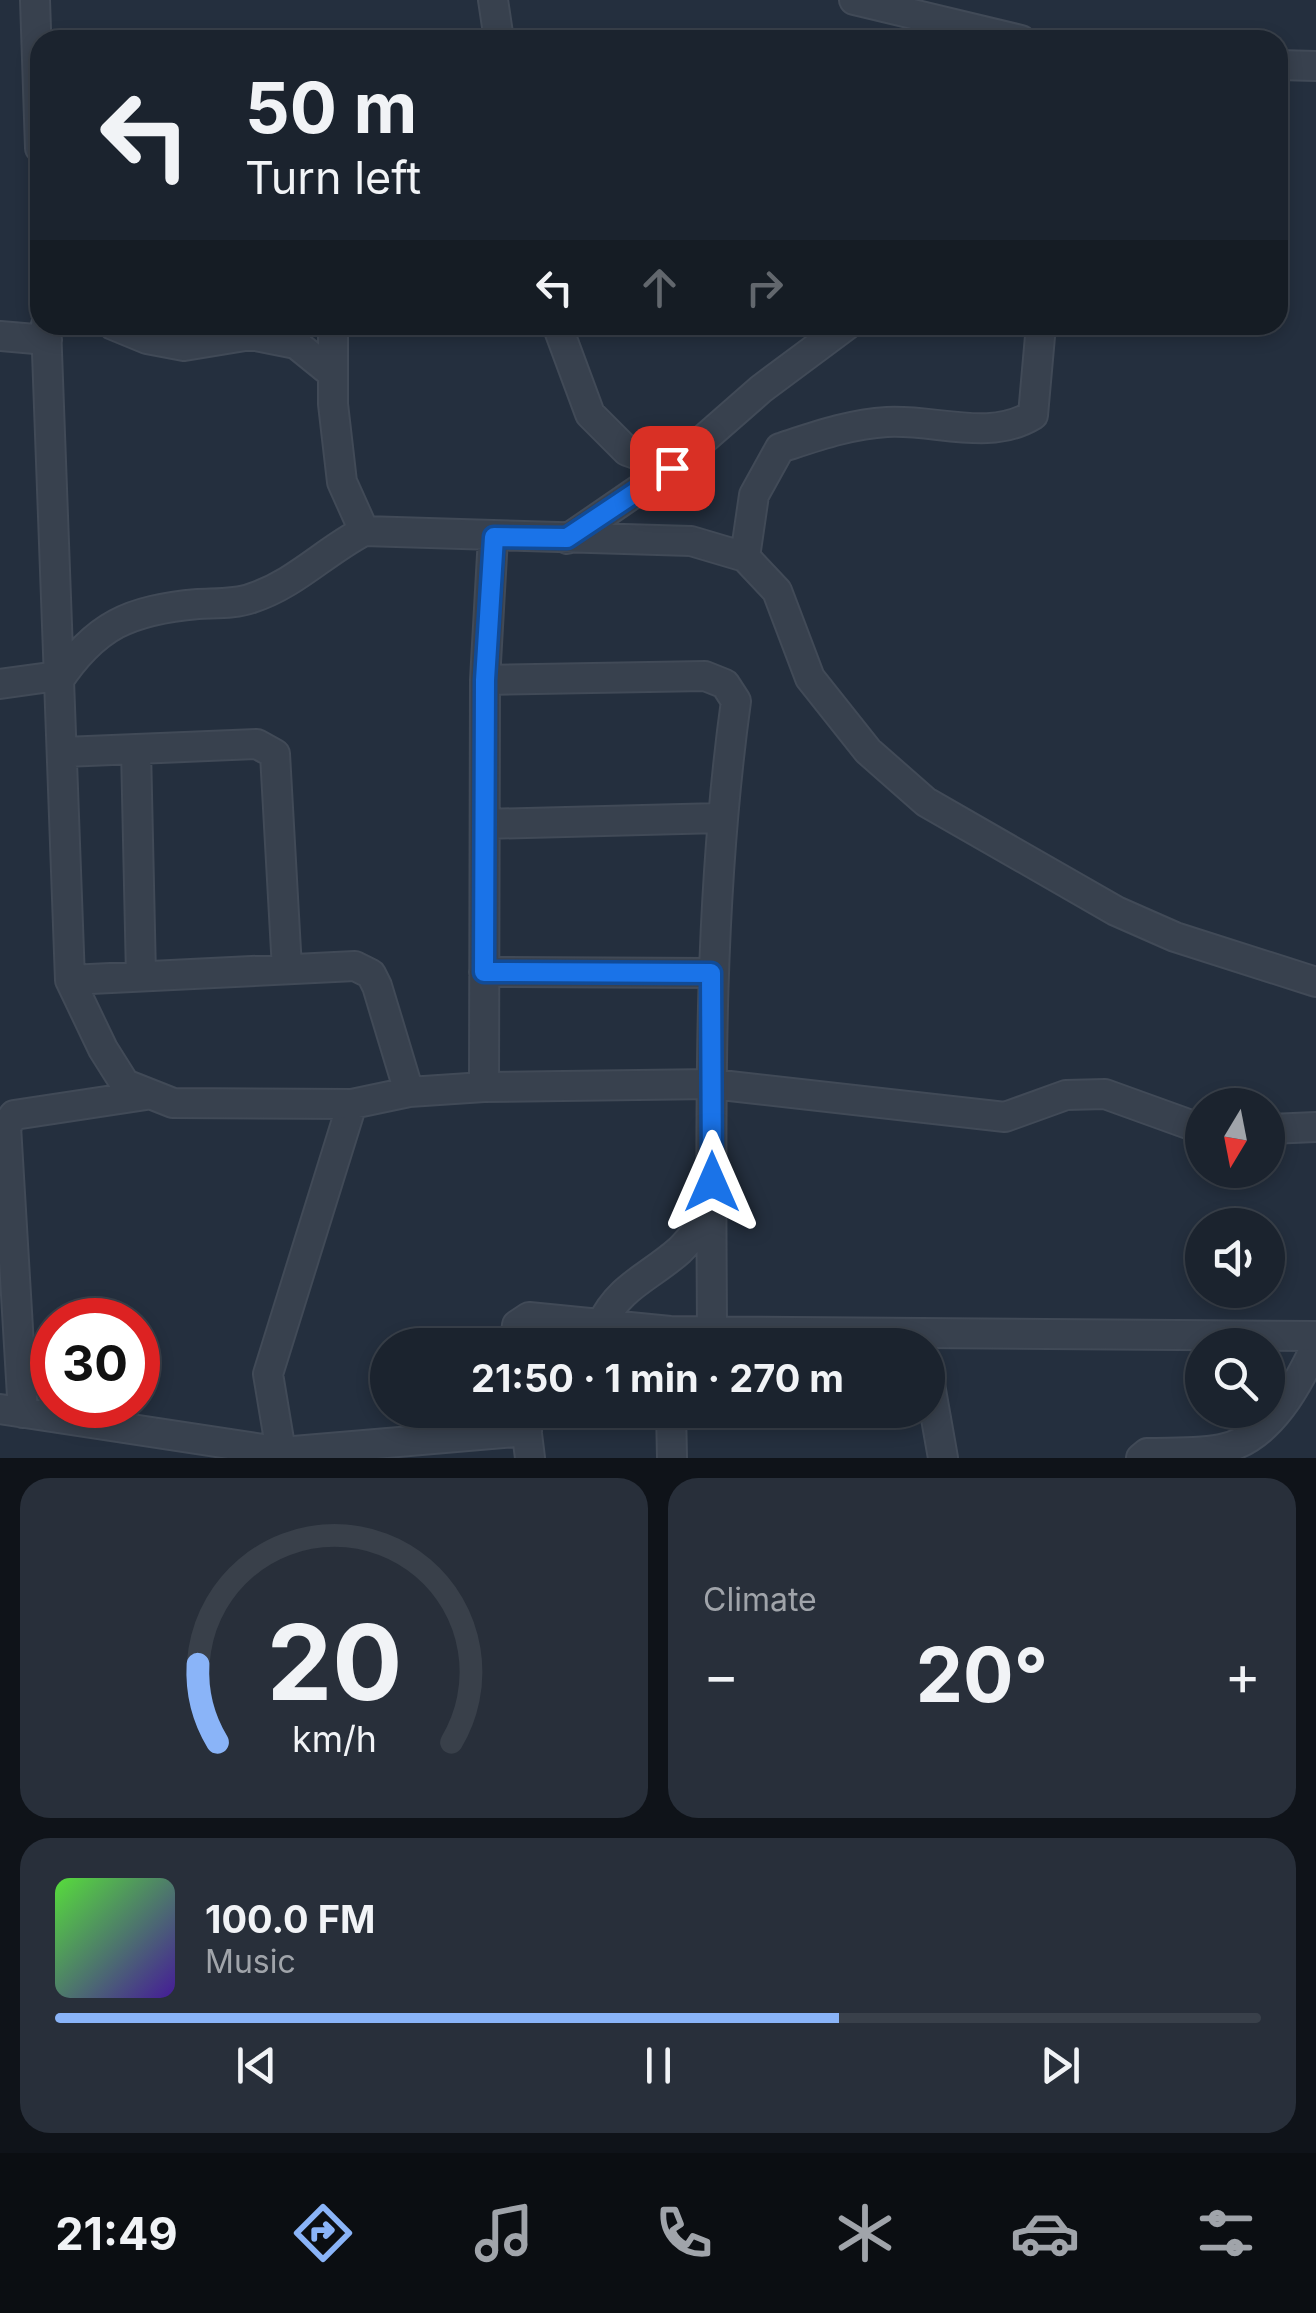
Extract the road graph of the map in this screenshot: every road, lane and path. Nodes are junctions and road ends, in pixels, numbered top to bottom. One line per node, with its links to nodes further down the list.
1 (10, 0): 4 (street)
2 (493, 0): 5 (street)
3 (854, 0): 6 (street)
4 (36, 13)
5 (498, 30)
6 (979, 30)
7 (1288, 66): 8 (street)
8 (1316, 66)
9 (30, 333): 18 (street)
10 (47, 335): 26 (street)
11 (137, 335): 13 (street)
12 (251, 335): 19 (street)
13 (251, 335)
14 (333, 335): 19 (street)
15 (561, 335): 20 (street)
16 (833, 335): 20 (street)
17 (1040, 335): 24 (street)
18 (0, 336)
19 (333, 374): 21 (street)
20 (672, 468): 23 (street)
21 (364, 531): 22 (street); 26 (street)
22 (494, 537): 23 (street); 25 (street)
23 (567, 538): 24 (street)
24 (745, 557): 37 (street)
25 (485, 680): 30 (street); 31 (street)
26 (57, 683): 27 (street); 29 (street)
27 (0, 684)
28 (136, 749): 29 (street); 32 (street); 35 (street)
29 (64, 752): 36 (street)
30 (720, 818): 31 (street); 34 (street)
31 (485, 824): 33 (street)
32 (288, 969): 35 (street); 40 (street)
33 (484, 972): 34 (street); 39 (street)
34 (711, 973): 38 (street)
35 (141, 976): 36 (street)
36 (70, 980): 41 (street)
37 (1316, 982)
38 (712, 1084): 39 (street); 43 (street); 47 (street)
39 (484, 1087): 40 (street)
40 (409, 1092): 42 (street)
41 (146, 1095): 42 (street); 44 (street)
42 (352, 1104): 59 (street)
43 (1185, 1123)
44 (3, 1126): 55 (street)
45 (1316, 1127): 46 (street)
46 (1285, 1128)
47 (712, 1214): 48 (street); 51 (street)
48 (602, 1325): 49 (street); 50 (street)
49 (517, 1328)
50 (618, 1328)
51 (712, 1328)
52 (1316, 1336): 53 (street)
53 (945, 1338)
54 (1316, 1346): 62 (street)
55 (12, 1411): 59 (street)
56 (671, 1428): 60 (street)
57 (937, 1428): 61 (street)
58 (527, 1433): 59 (street)
59 (282, 1455)
60 (672, 1458)
61 (942, 1458)
62 (1141, 1458)

